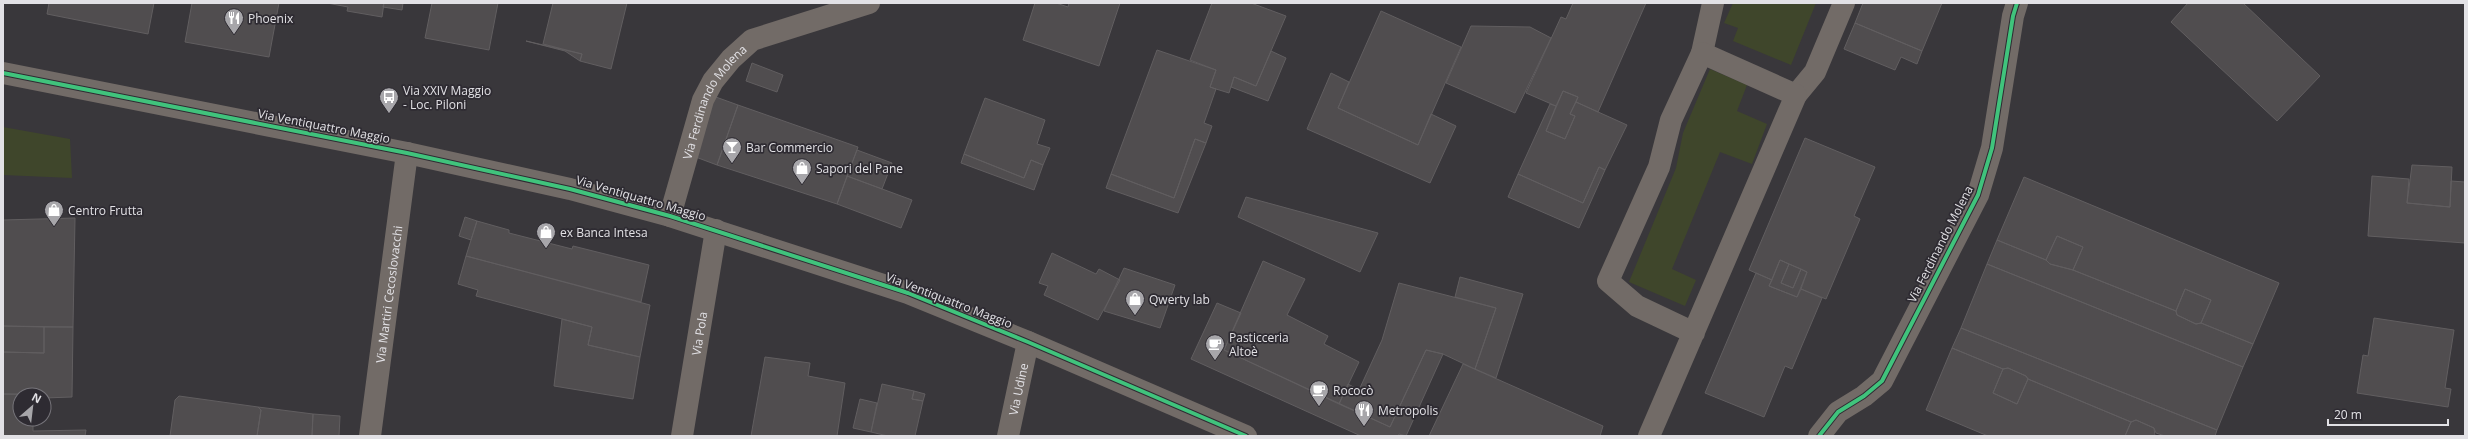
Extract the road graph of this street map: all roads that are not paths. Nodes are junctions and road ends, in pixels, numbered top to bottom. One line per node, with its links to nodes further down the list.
1 (868, 3): 9 (street, Via Ferdinando Molena)
2 (1713, 3): 5 (street)
3 (1844, 3): 7 (street)
4 (2017, 3): 18 (street, Via Ferdinando Molena)
5 (1702, 53): 7 (street); 11 (street)
6 (3, 73): 8 (street, Via Ventiquattro Maggio)
7 (1796, 95): 11 (street)
8 (406, 153): 9 (street, Via Ventiquattro Maggio); 13 (street, Via Martiri Cecoslovacchi)
9 (670, 216): 10 (street, Via Ventiquattro Maggio)
10 (716, 230): 12 (street, Via Ventiquattro Maggio); 14 (street, Via Pola)
11 (1694, 333): 17 (street)
12 (1028, 342): 15 (street, Via Udine); 16 (street, Via Ventiquattro Maggio)
13 (370, 436)
14 (682, 436)
15 (1008, 436)
16 (1246, 436)
17 (1649, 436)
18 (1819, 436)

